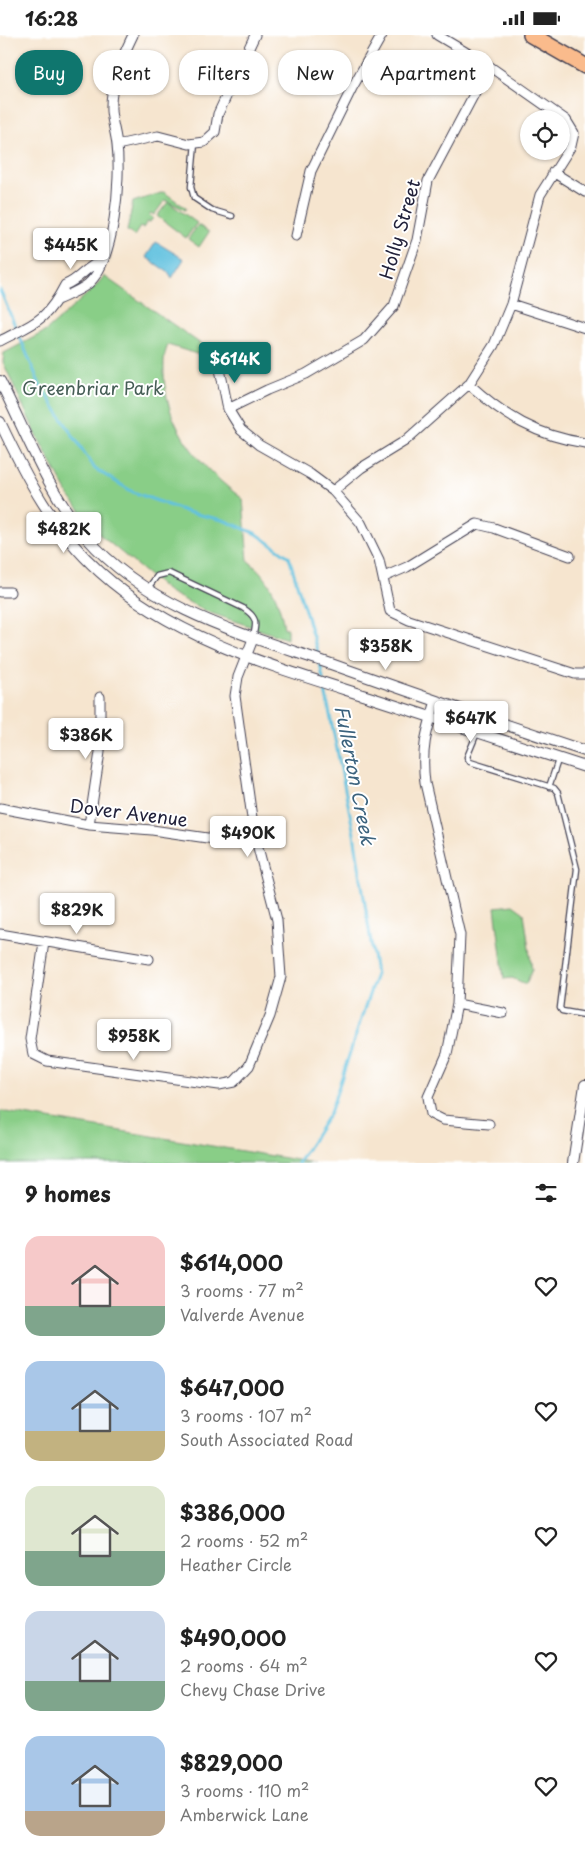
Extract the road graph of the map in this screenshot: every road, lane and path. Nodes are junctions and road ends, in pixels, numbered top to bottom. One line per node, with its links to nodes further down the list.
1 (133, 35): 11 (street)
2 (255, 35): 10 (street)
3 (382, 35): 15 (street)
4 (437, 35): 6 (street)
5 (531, 35): 7 (highway)
6 (462, 50)
7 (585, 66)
8 (494, 70): 12 (street)
9 (474, 95): 22 (street, Holly Street)
10 (200, 143): 11 (street); 14 (lane)
11 (117, 145): 18 (street)
12 (553, 172): 13 (street); 16 (street)
13 (585, 192)
14 (232, 216)
15 (296, 236)
16 (511, 303): 17 (street); 21 (street)
17 (585, 328)
18 (0, 341)
19 (219, 364): 22 (street)
20 (0, 381): 28 (street)
21 (469, 384): 24 (street); 25 (street)
22 (228, 409): 25 (street)
23 (0, 422): 32 (street)
24 (585, 443)
25 (333, 491): 27 (street)
26 (570, 556): 27 (street)
27 (384, 577): 33 (street)
28 (147, 589): 31 (street); 31 (lane)
29 (0, 592): 30 (street)
30 (10, 592)
31 (252, 639): 32 (street); 35 (street)
32 (246, 655): 36 (street); 44 (street)
33 (585, 675)
34 (100, 697): 43 (street)
35 (436, 701): 36 (street); 38 (street)
36 (431, 717): 37 (street); 48 (street)
37 (477, 732): 39 (street); 41 (lane)
38 (585, 751)
39 (559, 758): 40 (street); 41 (lane)
40 (585, 767)
41 (549, 787): 50 (lane)
42 (0, 807): 43 (street, Dover Avenue)
43 (88, 825): 44 (street, Dover Avenue)
44 (254, 832): 46 (street)
45 (0, 934): 46 (street)
46 (44, 942): 47 (street)
47 (149, 959)
48 (457, 1004): 49 (street); 52 (street)
49 (503, 1013)
50 (585, 1015)
51 (585, 1085): 53 (street)
52 (489, 1124)
53 (574, 1163)

